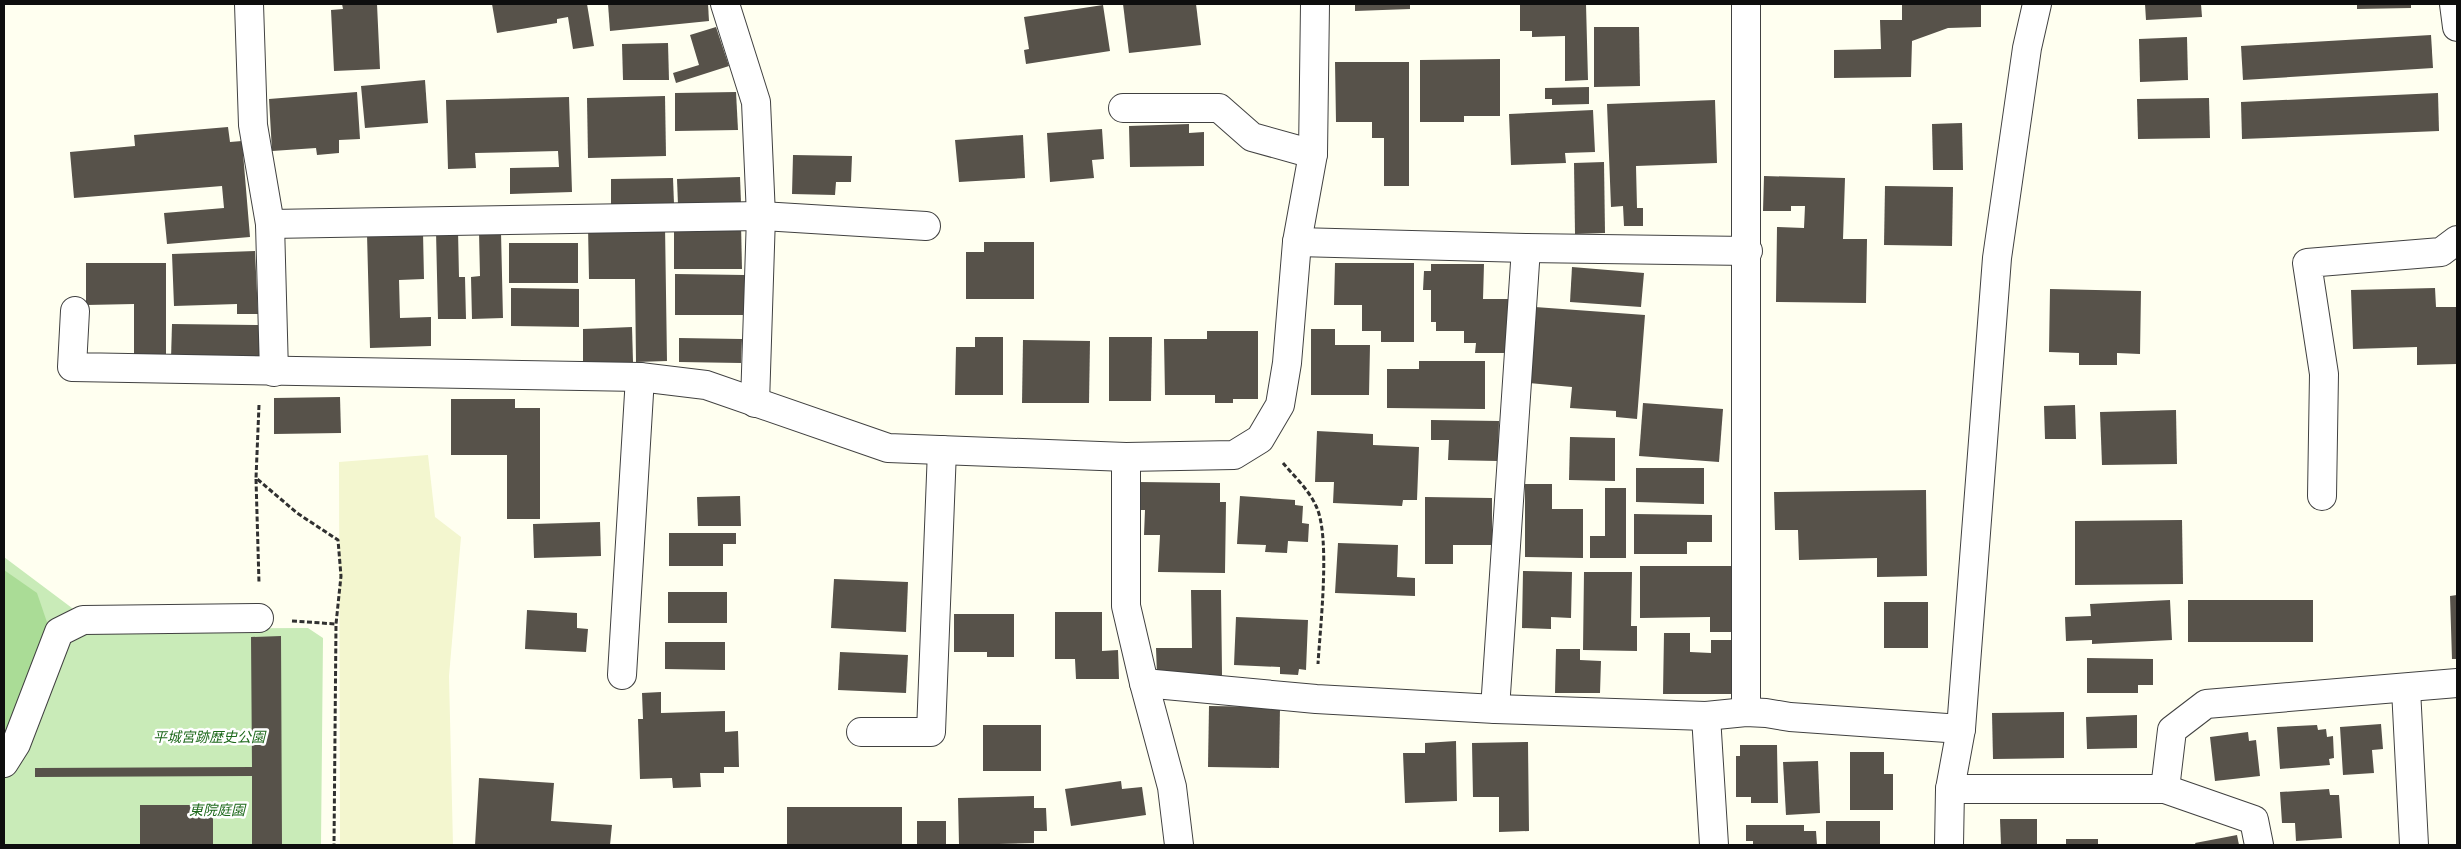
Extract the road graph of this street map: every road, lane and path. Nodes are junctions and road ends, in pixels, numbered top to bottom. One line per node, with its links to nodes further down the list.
1 (249, 4): 13 (street)
2 (725, 4): 12 (street)
3 (1314, 4): 11 (street)
4 (1746, 4): 18 (street)
5 (2022, 4): 9 (street)
6 (2037, 4): 9 (street)
7 (2454, 4): 8 (street)
8 (2457, 27)
9 (2027, 48): 38 (street)
10 (1123, 108): 11 (street)
11 (1313, 154): 16 (street)
12 (761, 216): 13 (street); 14 (street); 22 (street)
13 (270, 224): 20 (street)
14 (926, 226)
15 (2457, 240): 27 (street)
16 (1297, 242): 17 (street); 23 (street)
17 (1526, 248): 18 (street); 35 (street)
18 (1748, 251): 36 (street)
19 (75, 311): 20 (street)
20 (274, 372): 21 (street); 26 (path)
21 (640, 377): 22 (street); 30 (street)
22 (755, 403): 24 (street)
23 (1260, 439): 25 (street); 34 (path)
24 (942, 450): 25 (street); 39 (street)
25 (1126, 457): 31 (street)
26 (256, 478): 28 (path); 29 (path)
27 (2322, 496)
28 (259, 618): 29 (path); 40 (street)
29 (336, 624): 43 (path)
30 (622, 675)
31 (1144, 682): 34 (street); 44 (street)
32 (2457, 683): 33 (street)
33 (2406, 688): 42 (street); 48 (street)
34 (1316, 699): 35 (street)
35 (1495, 709): 37 (street)
36 (1746, 712): 37 (street); 38 (street)
37 (1706, 716): 45 (street)
38 (1961, 729): 41 (street)
39 (861, 732)
40 (4, 763)
41 (1950, 789): 42 (street); 46 (street)
42 (2165, 789): 47 (street)
43 (334, 845)
44 (1179, 845)
45 (1714, 845)
46 (1949, 845)
47 (2259, 845)
48 (2414, 845)

